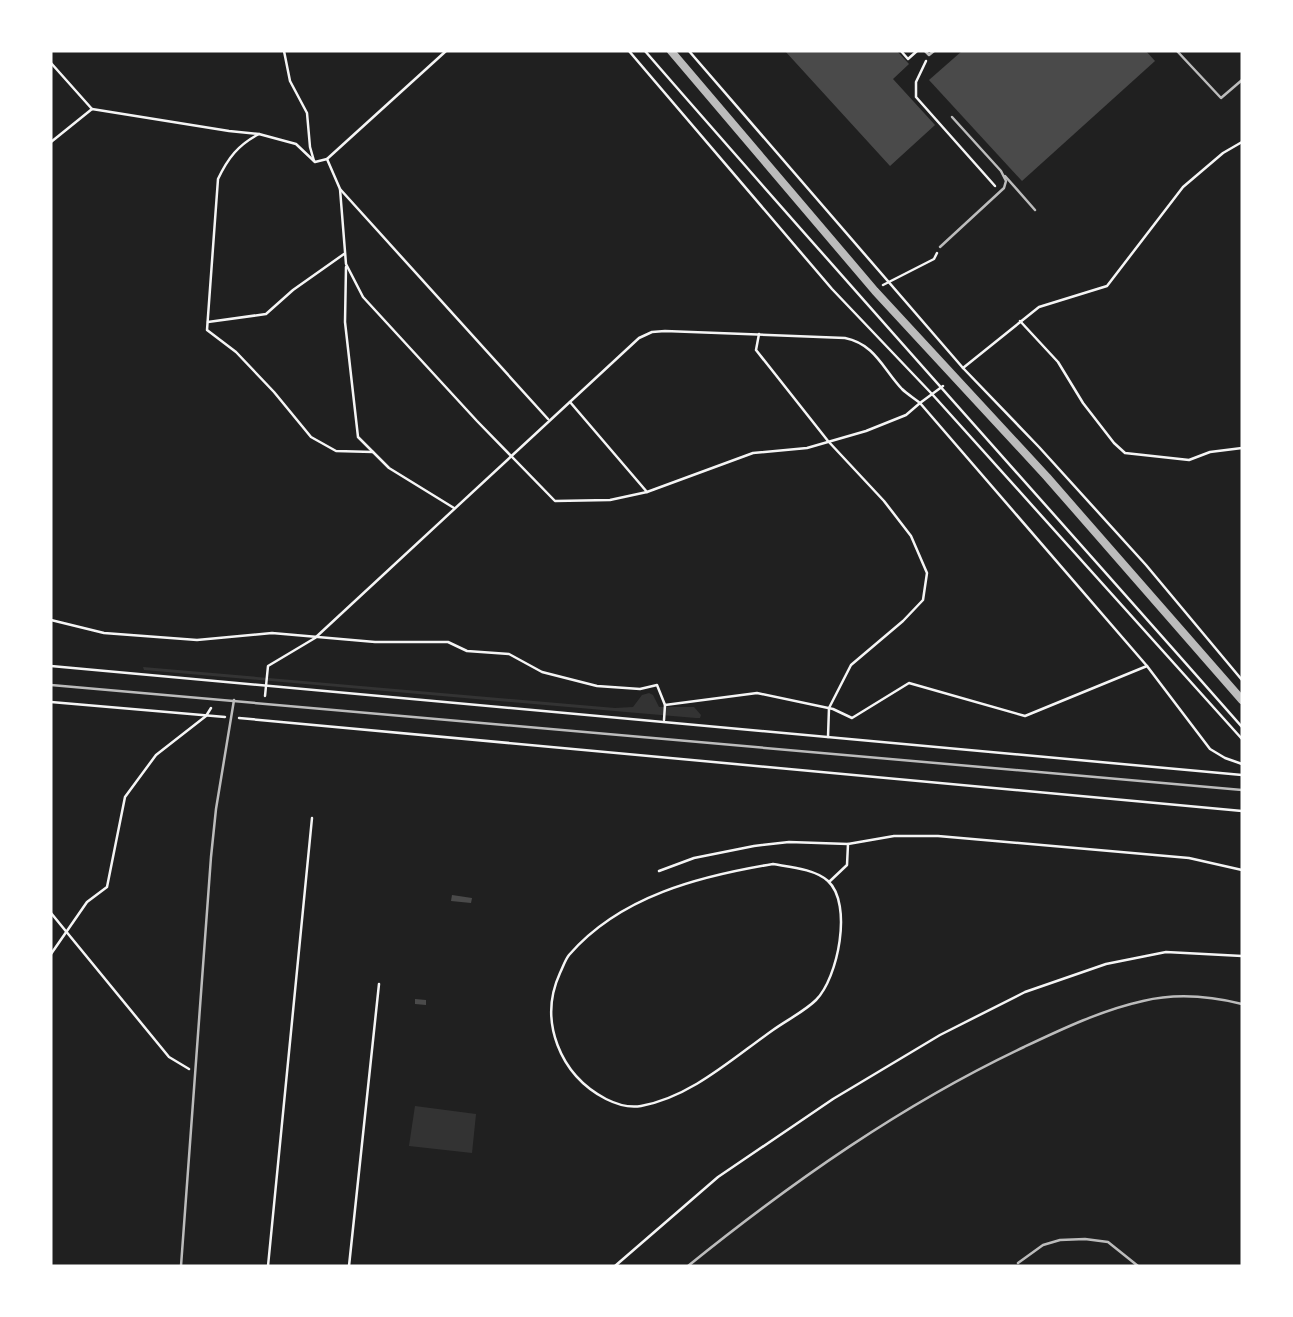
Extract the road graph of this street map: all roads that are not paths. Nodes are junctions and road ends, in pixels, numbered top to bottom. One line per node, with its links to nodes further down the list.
1 (671, 51): 11 (street)
2 (925, 51): 3 (lane)
3 (934, 51)
4 (1177, 51): 5 (lane)
5 (1242, 80)
6 (952, 117): 7 (lane)
7 (1004, 176): 8 (lane); 9 (lane)
8 (1035, 210)
9 (940, 247)
10 (51, 685): 12 (lane)
11 (1242, 700)
12 (234, 701): 13 (lane); 16 (lane)
13 (1242, 790)
14 (1242, 1004): 17 (lane)
15 (1018, 1263): 18 (lane)
16 (181, 1266)
17 (688, 1266)
18 (1138, 1266)

